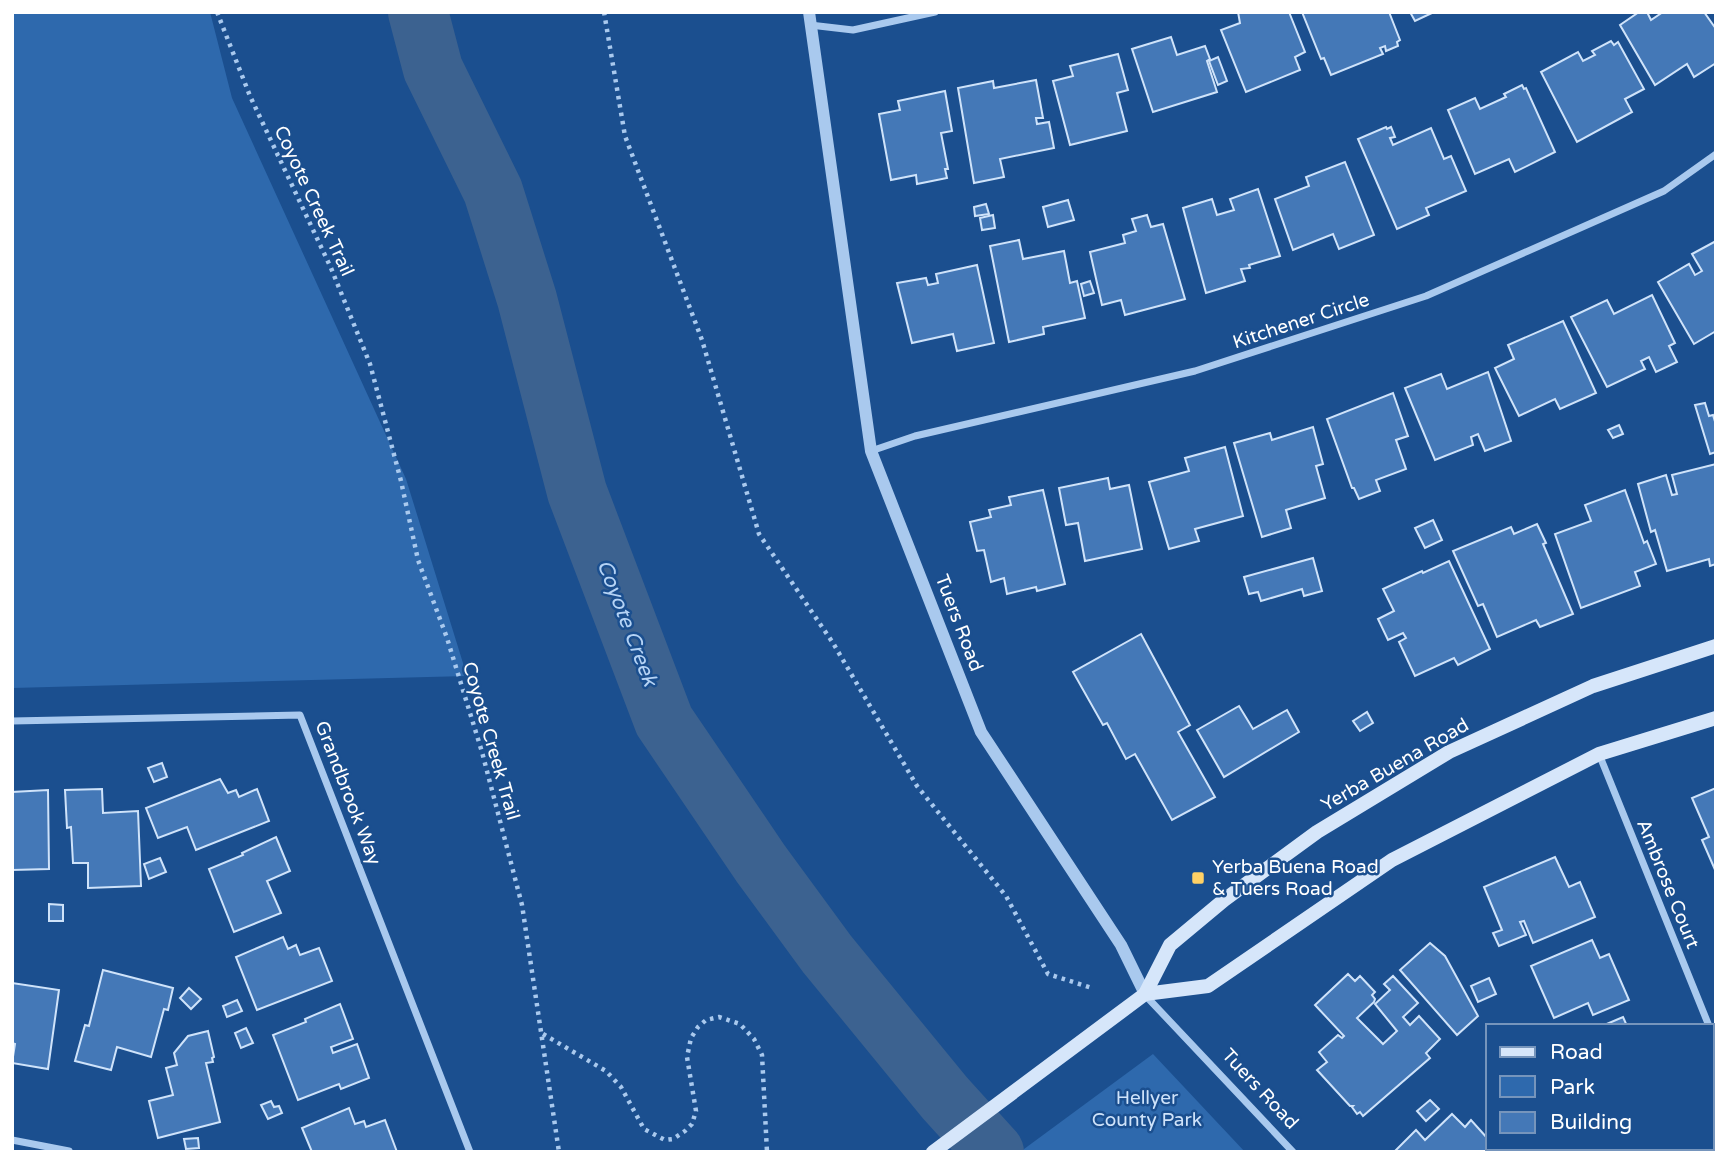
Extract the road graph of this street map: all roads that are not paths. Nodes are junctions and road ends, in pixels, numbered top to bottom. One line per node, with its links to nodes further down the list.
1 (935, 12): 2 (street)
2 (809, 19): 4 (street, Tuers Road)
3 (1716, 154): 4 (street, Kitchener Circle)
4 (871, 451): 9 (street, Tuers Road)
5 (1716, 646): 9 (main road, Yerba Buena Road)
6 (1716, 718): 8 (main road)
7 (12, 721): 13 (street, Grandbrook Way)
8 (1599, 754): 9 (main road); 10 (street, Ambrose Court)
9 (1145, 994): 14 (main road, Yerba Buena Road); 15 (street, Tuers Road)
10 (1708, 1024)
11 (12, 1140): 12 (street)
12 (69, 1151)
13 (470, 1152)
14 (933, 1152)
15 (1293, 1152)

